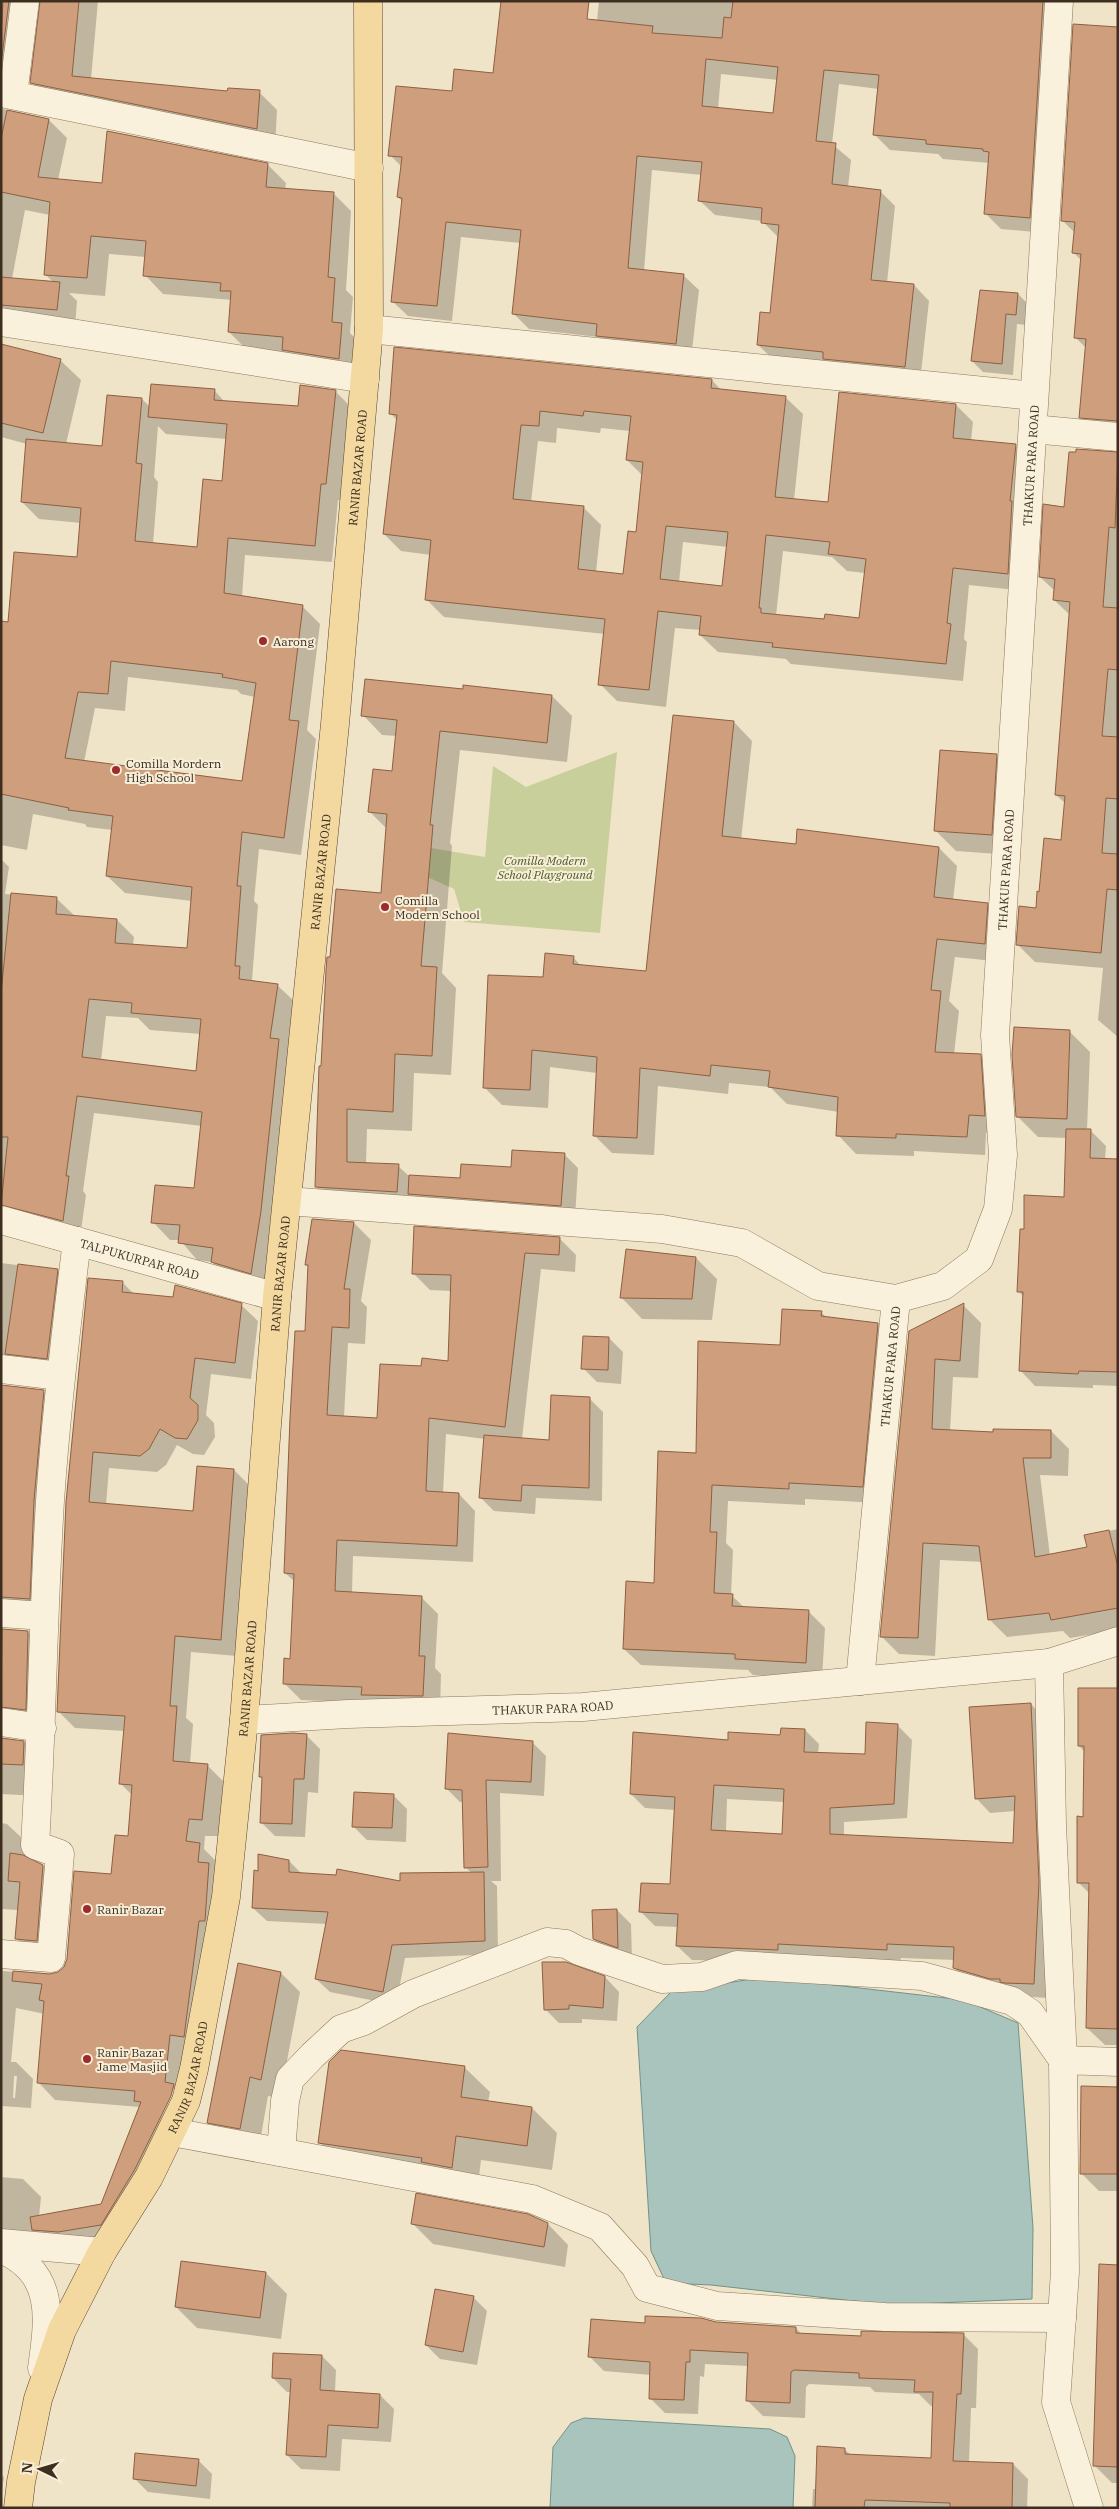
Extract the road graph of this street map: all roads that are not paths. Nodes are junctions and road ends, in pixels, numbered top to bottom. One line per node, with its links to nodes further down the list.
1 (25, 1): 4 (street)
2 (368, 1): 5 (main road, RANIR BAZAR ROAD)
3 (1059, 1): 9 (street, THAKUR PARA ROAD)
4 (7, 94): 5 (street)
5 (369, 168): 7 (main road, RANIR BAZAR ROAD)
6 (1, 322): 8 (street)
7 (370, 329): 8 (main road, RANIR BAZAR ROAD); 9 (street)
8 (365, 379): 12 (main road, RANIR BAZAR ROAD)
9 (1034, 396): 10 (street, THAKUR PARA ROAD)
10 (1033, 429): 11 (street); 16 (street, THAKUR PARA ROAD)
11 (1118, 437)
12 (288, 1201): 15 (main road, RANIR BAZAR ROAD); 16 (street)
13 (1, 1220): 14 (street, TALPUKURPAR ROAD)
14 (76, 1241): 15 (street, TALPUKURPAR ROAD); 18 (street)
15 (277, 1297): 24 (main road, RANIR BAZAR ROAD)
16 (896, 1299): 23 (street, THAKUR PARA ROAD)
17 (1, 1369): 18 (street)
18 (60, 1376): 20 (street)
19 (1, 1613): 20 (street)
20 (44, 1616): 26 (street)
21 (1118, 1641): 22 (street, THAKUR PARA ROAD)
22 (1049, 1663): 23 (street, THAKUR PARA ROAD); 28 (street)
23 (860, 1680): 24 (street, THAKUR PARA ROAD)
24 (244, 1720): 30 (main road, RANIR BAZAR ROAD)
25 (1, 1722): 26 (street)
26 (42, 1728): 27 (street)
27 (1, 1954)
28 (1063, 2060): 29 (street); 31 (street); 35 (street)
29 (1118, 2062)
30 (172, 2132): 31 (street); 34 (main road, RANIR BAZAR ROAD)
31 (281, 2152): 35 (street)
32 (1, 2243): 34 (street)
33 (1, 2249): 36 (street)
34 (102, 2252): 36 (main road, RANIR BAZAR ROAD)
35 (1062, 2318): 38 (street)
36 (38, 2399): 37 (main road, RANIR BAZAR ROAD)
37 (18, 2508)
38 (1089, 2508)

